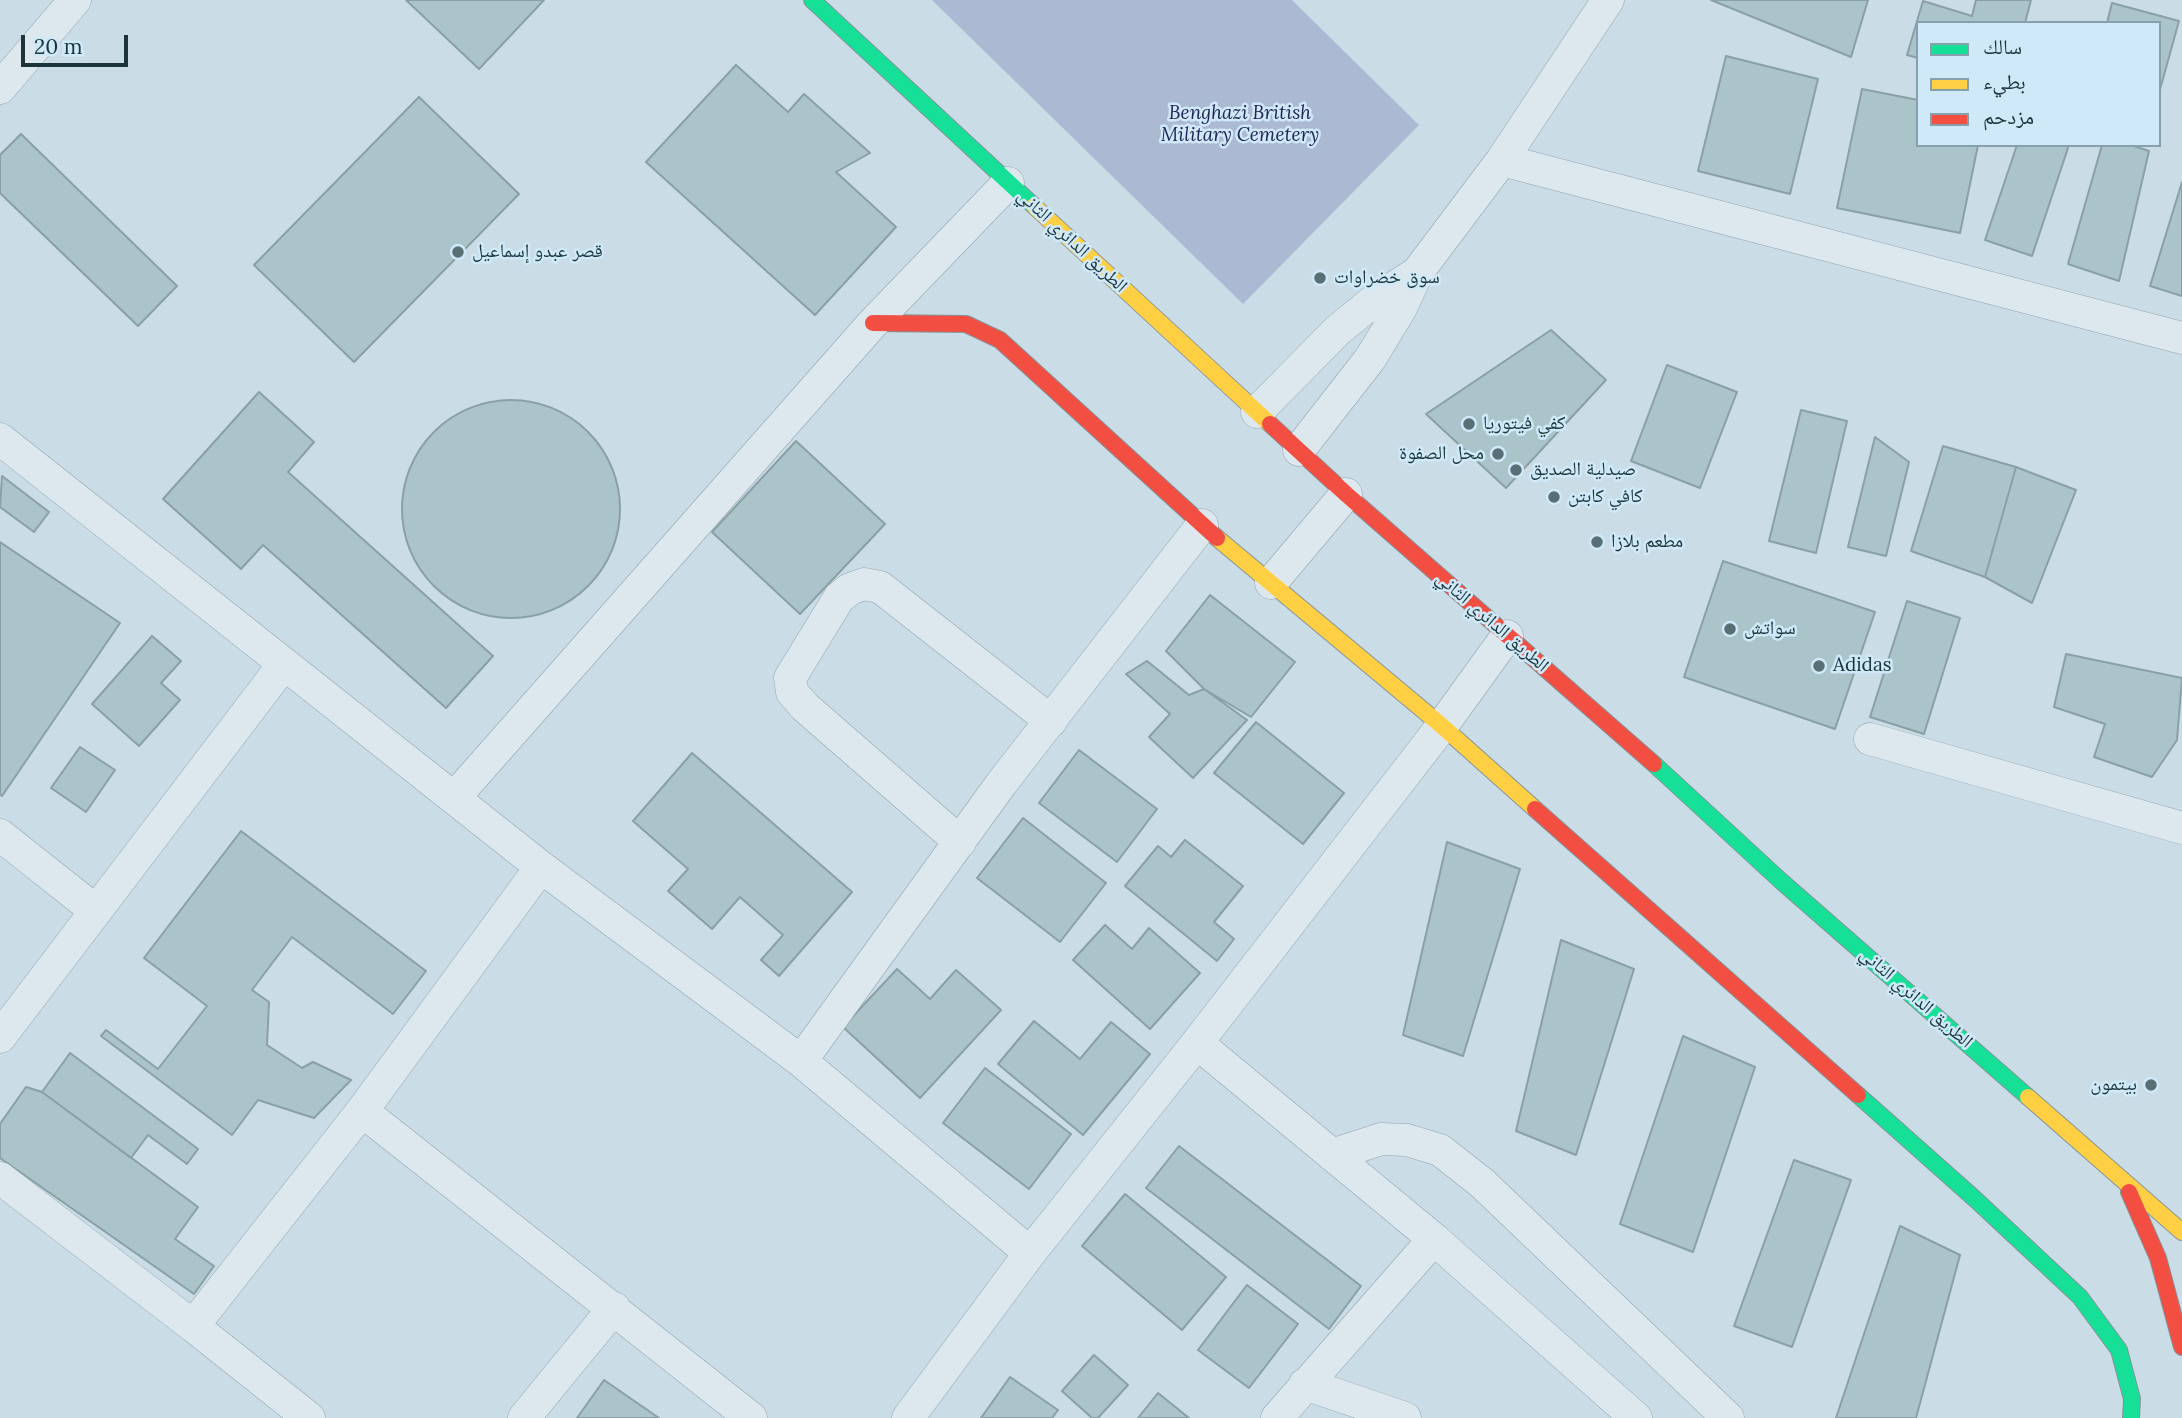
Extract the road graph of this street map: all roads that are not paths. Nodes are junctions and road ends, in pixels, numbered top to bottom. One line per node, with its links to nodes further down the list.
1 (75, 0): 4 (street)
2 (1608, 0): 6 (street)
3 (815, 1): 7 (main road, الطريق الدائري الثاني)
4 (10, 55): 5 (street)
5 (0, 88)
6 (1502, 160): 8 (street); 10 (street)
7 (1008, 183): 9 (street); 11 (main road, الطريق الدائري الثاني)
8 (1417, 273): 11 (street); 13 (street)
9 (873, 323): 15 (main road); 22 (street)
10 (2182, 338)
11 (1258, 412): 13 (main road, الطريق الدائري الثاني)
12 (0, 439): 18 (street)
13 (1300, 450): 14 (main road, الطريق الدائري الثاني)
14 (1346, 494): 16 (street); 17 (main road, الطريق الدائري الثاني)
15 (1202, 525): 16 (main road); 19 (street)
16 (1271, 583): 20 (main road)
17 (1507, 636): 20 (street); 33 (main road, الطريق الدائري الثاني)
18 (284, 664): 22 (street); 27 (street)
19 (1051, 721): 25 (street); 25 (street)
20 (1441, 726): 29 (street); 50 (main road)
21 (1870, 738): 23 (street)
22 (454, 798): 26 (street)
23 (2182, 828)
24 (0, 835): 27 (street)
25 (960, 842): 30 (street)
26 (541, 867): 30 (street); 31 (street)
27 (96, 911): 28 (street)
28 (0, 1037)
29 (1197, 1043): 32 (street); 37 (street)
30 (800, 1061): 37 (street)
31 (362, 1111): 38 (street); 39 (street)
32 (1332, 1155): 36 (street); 49 (street)
33 (2122, 1177): 35 (main road, الطريق الدائري الثاني); 40 (main road)
34 (0, 1178): 39 (street)
35 (2182, 1232)
36 (1434, 1239): 41 (street); 48 (street)
37 (1030, 1253): 45 (street)
38 (614, 1308): 43 (street); 44 (street)
39 (193, 1326): 42 (street)
40 (2182, 1347)
41 (1305, 1384): 46 (street); 47 (street)
42 (309, 1418)
43 (524, 1418)
44 (751, 1418)
45 (908, 1418)
46 (1277, 1418)
47 (1405, 1418)
48 (1636, 1418)
49 (1728, 1418)
50 (2131, 1418)

